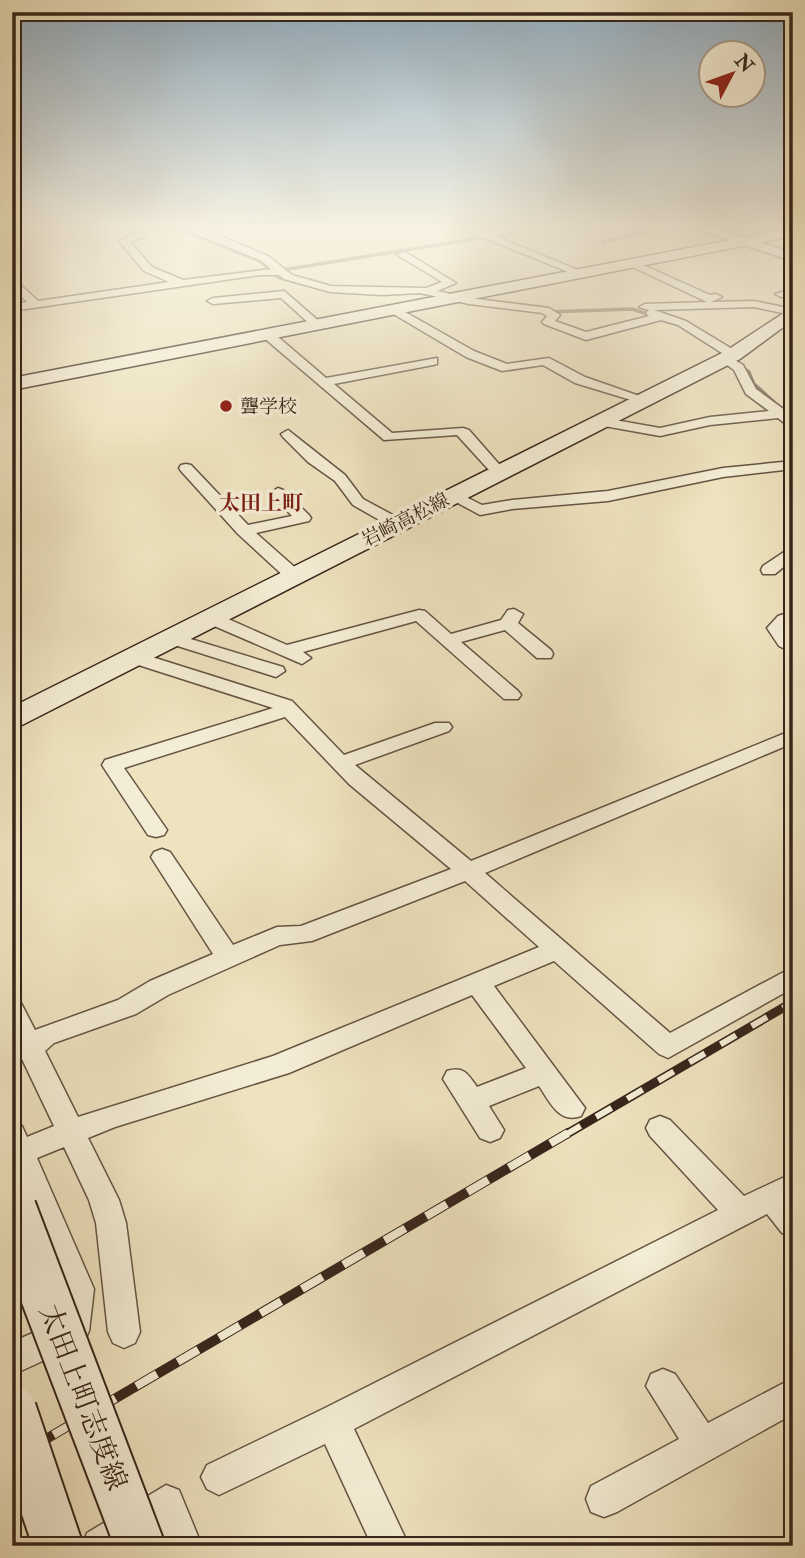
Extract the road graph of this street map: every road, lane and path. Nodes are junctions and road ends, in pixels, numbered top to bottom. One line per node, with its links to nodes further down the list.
1 (31, 300): 8 (street)
2 (73, 300): 8 (street)
3 (226, 300): 7 (street)
4 (290, 300): 15 (street)
5 (437, 300): 10 (main road)
6 (466, 300): 12 (street)
7 (213, 301)
8 (36, 305): 9 (street)
9 (12, 308)
10 (394, 310): 15 (main road); 21 (street)
11 (792, 312): 12 (street); 17 (main road, 岩崎高松線)
12 (663, 316): 14 (street)
13 (698, 320): 14 (street)
14 (682, 323): 17 (street)
15 (317, 325): 16 (main road)
16 (267, 334): 19 (street); 20 (main road)
17 (729, 357): 21 (main road, 岩崎高松線); 22 (street)
18 (433, 361): 19 (street)
19 (323, 382): 27 (street)
20 (12, 384)
21 (641, 399): 23 (main road, 岩崎高松線)
22 (787, 418): 23 (street)
23 (598, 421): 27 (main road, 岩崎高松線)
24 (288, 435): 30 (street)
25 (793, 465): 29 (street)
26 (186, 468): 31 (street)
27 (501, 470): 29 (main road, 岩崎高松線)
28 (278, 492): 31 (street)
29 (451, 495): 30 (main road, 岩崎高松線)
30 (396, 523): 34 (main road, 岩崎高松線)
31 (244, 531): 34 (street)
32 (793, 551): 33 (street)
33 (769, 570)
34 (293, 575): 36 (main road, 岩崎高松線)
35 (793, 616): 39 (street)
36 (211, 618): 37 (main road, 岩崎高松線); 38 (street)
37 (172, 638): 41 (main road, 岩崎高松線); 42 (street)
38 (448, 640): 40 (street); 43 (street)
39 (793, 648)
40 (544, 654)
41 (133, 657): 44 (street); 45 (main road, 岩崎高松線)
42 (276, 671)
43 (511, 695)
44 (289, 709): 48 (street); 49 (street)
45 (12, 719)
46 (442, 727): 48 (street)
47 (793, 736): 51 (street)
48 (341, 763): 51 (street)
49 (156, 830)
50 (162, 856): 53 (street)
51 (468, 871): 52 (street); 53 (street)
52 (558, 949): 54 (street); 55 (street)
53 (228, 957): 57 (street)
54 (793, 976)
55 (477, 984): 58 (street); 62 (street)
56 (12, 1010): 57 (street)
57 (30, 1048): 62 (street)
58 (545, 1072): 59 (street); 61 (street)
59 (571, 1108)
60 (660, 1128): 66 (street)
61 (490, 1130)
62 (72, 1131): 63 (street); 68 (street)
63 (23, 1141): 69 (street)
64 (781, 1192): 66 (street); 67 (street)
65 (12, 1209): 79 (main road, 太田上町志度線, bridge)
66 (739, 1212): 73 (street)
67 (793, 1223)
68 (124, 1332)
69 (12, 1359)
70 (663, 1386): 74 (street)
71 (793, 1395): 74 (street)
72 (12, 1410): 77 (main road, bridge)
73 (334, 1422): 75 (street); 81 (street)
74 (703, 1445): 76 (street)
75 (219, 1477)
76 (604, 1499)
77 (58, 1546)
78 (100, 1546): 80 (street)
79 (140, 1546)
80 (184, 1546)
81 (391, 1546)

